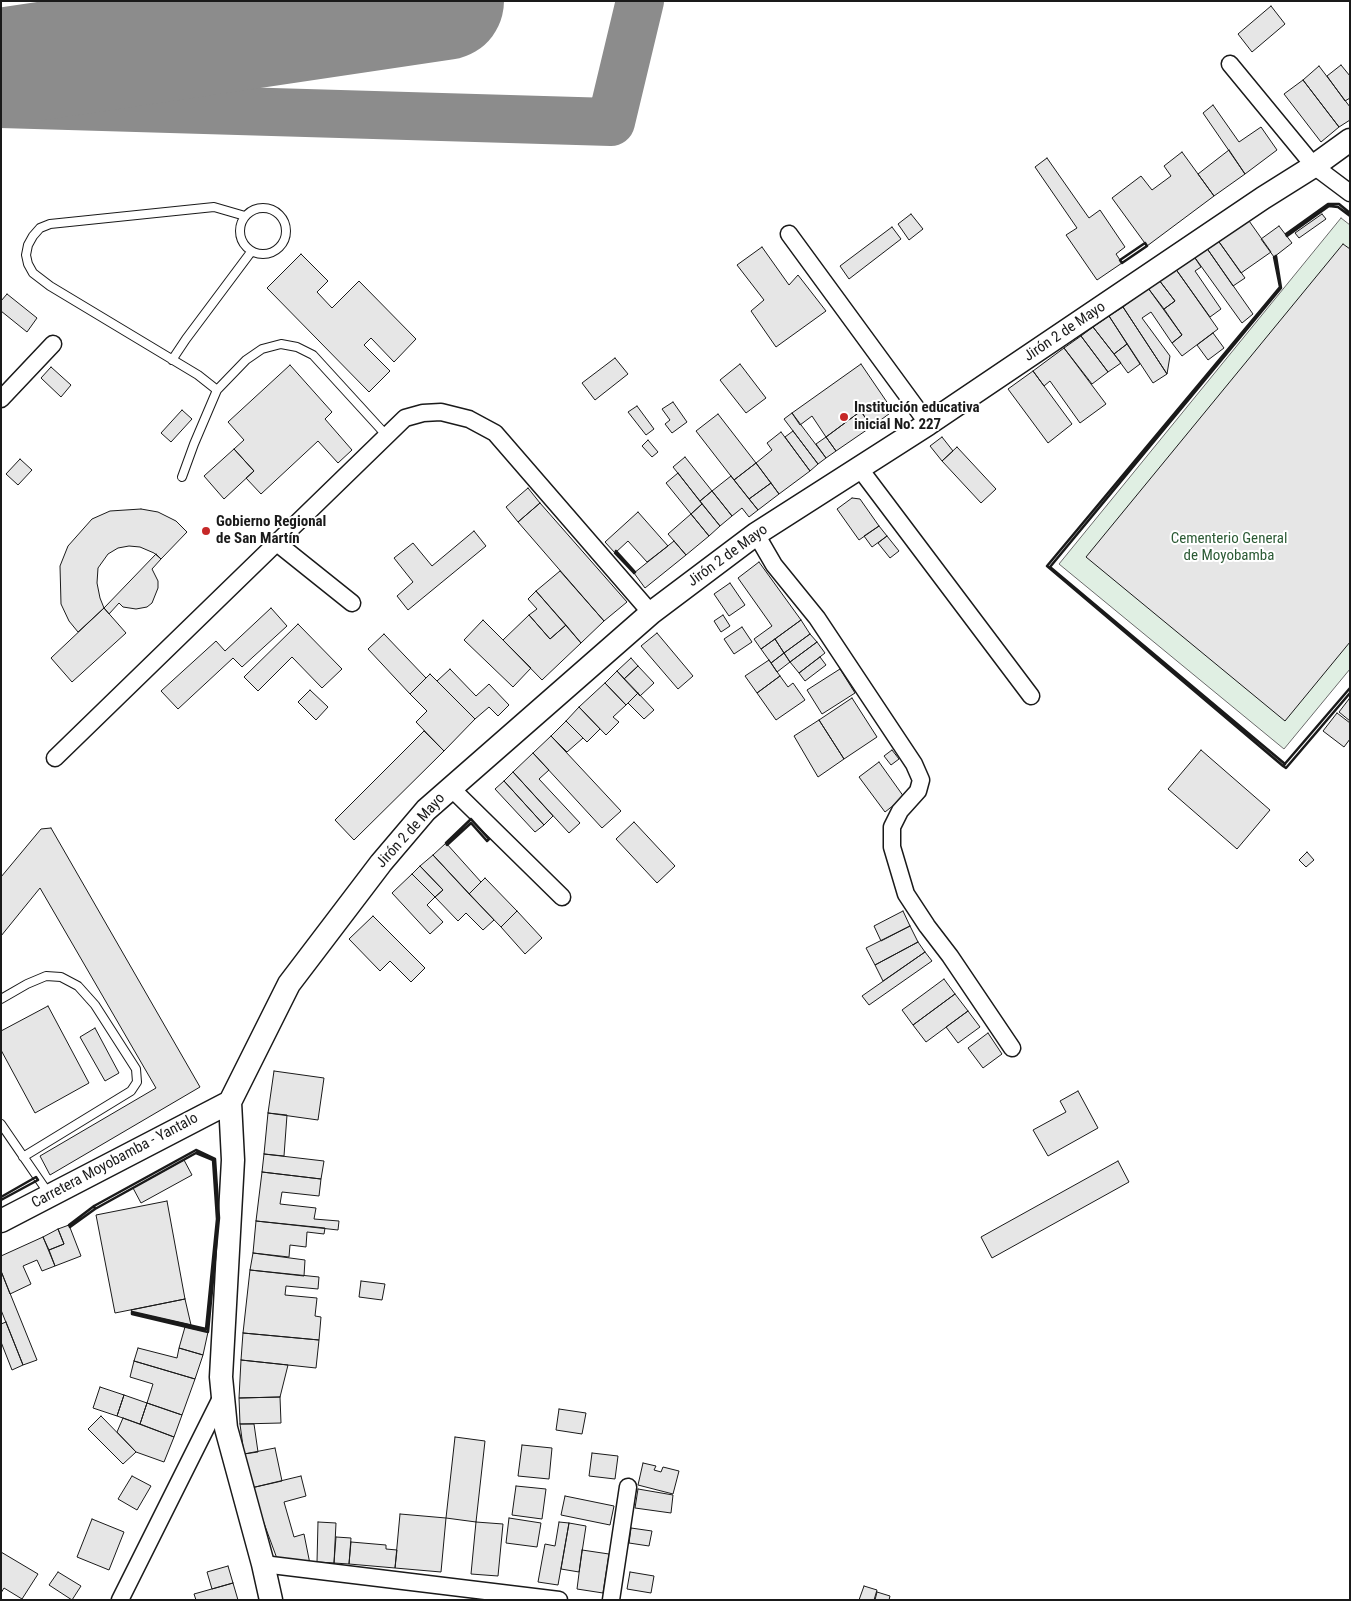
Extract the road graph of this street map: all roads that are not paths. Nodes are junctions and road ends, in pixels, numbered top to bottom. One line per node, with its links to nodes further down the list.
1 (1230, 64): 3 (street)
2 (1350, 140): 3 (main road, Jirón 2 de Mayo)
3 (1314, 166): 4 (street); 12 (main road, Jirón 2 de Mayo)
4 (1350, 193)
5 (245, 216): 7 (lane); 7 (lane); 9 (lane)
6 (789, 234): 12 (street)
7 (251, 252): 9 (lane)
8 (53, 344): 11 (street)
9 (172, 360): 10 (lane)
10 (217, 390): 13 (lane); 15 (lane)
11 (1, 399)
12 (928, 424): 14 (main road, Jirón 2 de Mayo)
13 (387, 436): 17 (street); 19 (street)
14 (860, 469): 16 (main road, Jirón 2 de Mayo); 20 (street)
15 (182, 477)
16 (756, 534): 19 (main road, Jirón 2 de Mayo); 25 (street)
17 (277, 544): 18 (street); 21 (street)
18 (352, 603)
19 (651, 613): 22 (main road, Jirón 2 de Mayo)
20 (1031, 696)
21 (55, 758)
22 (452, 788): 23 (street); 26 (main road, Jirón 2 de Mayo)
23 (562, 896)
24 (1, 999): 28 (lane)
25 (1012, 1048)
26 (230, 1102): 29 (main road, Carretera Moyobamba - Yantalo); 31 (main road)
27 (1, 1124): 28 (lane)
28 (23, 1157): 29 (lane)
29 (50, 1195): 30 (main road, Carretera Moyobamba - Yantalo)
30 (1, 1221)
31 (222, 1396): 33 (main road); 34 (street)
32 (628, 1487): 37 (street)
33 (263, 1564): 35 (main road); 36 (street)
34 (120, 1600)
35 (271, 1600)
36 (559, 1600)
37 (611, 1600)

